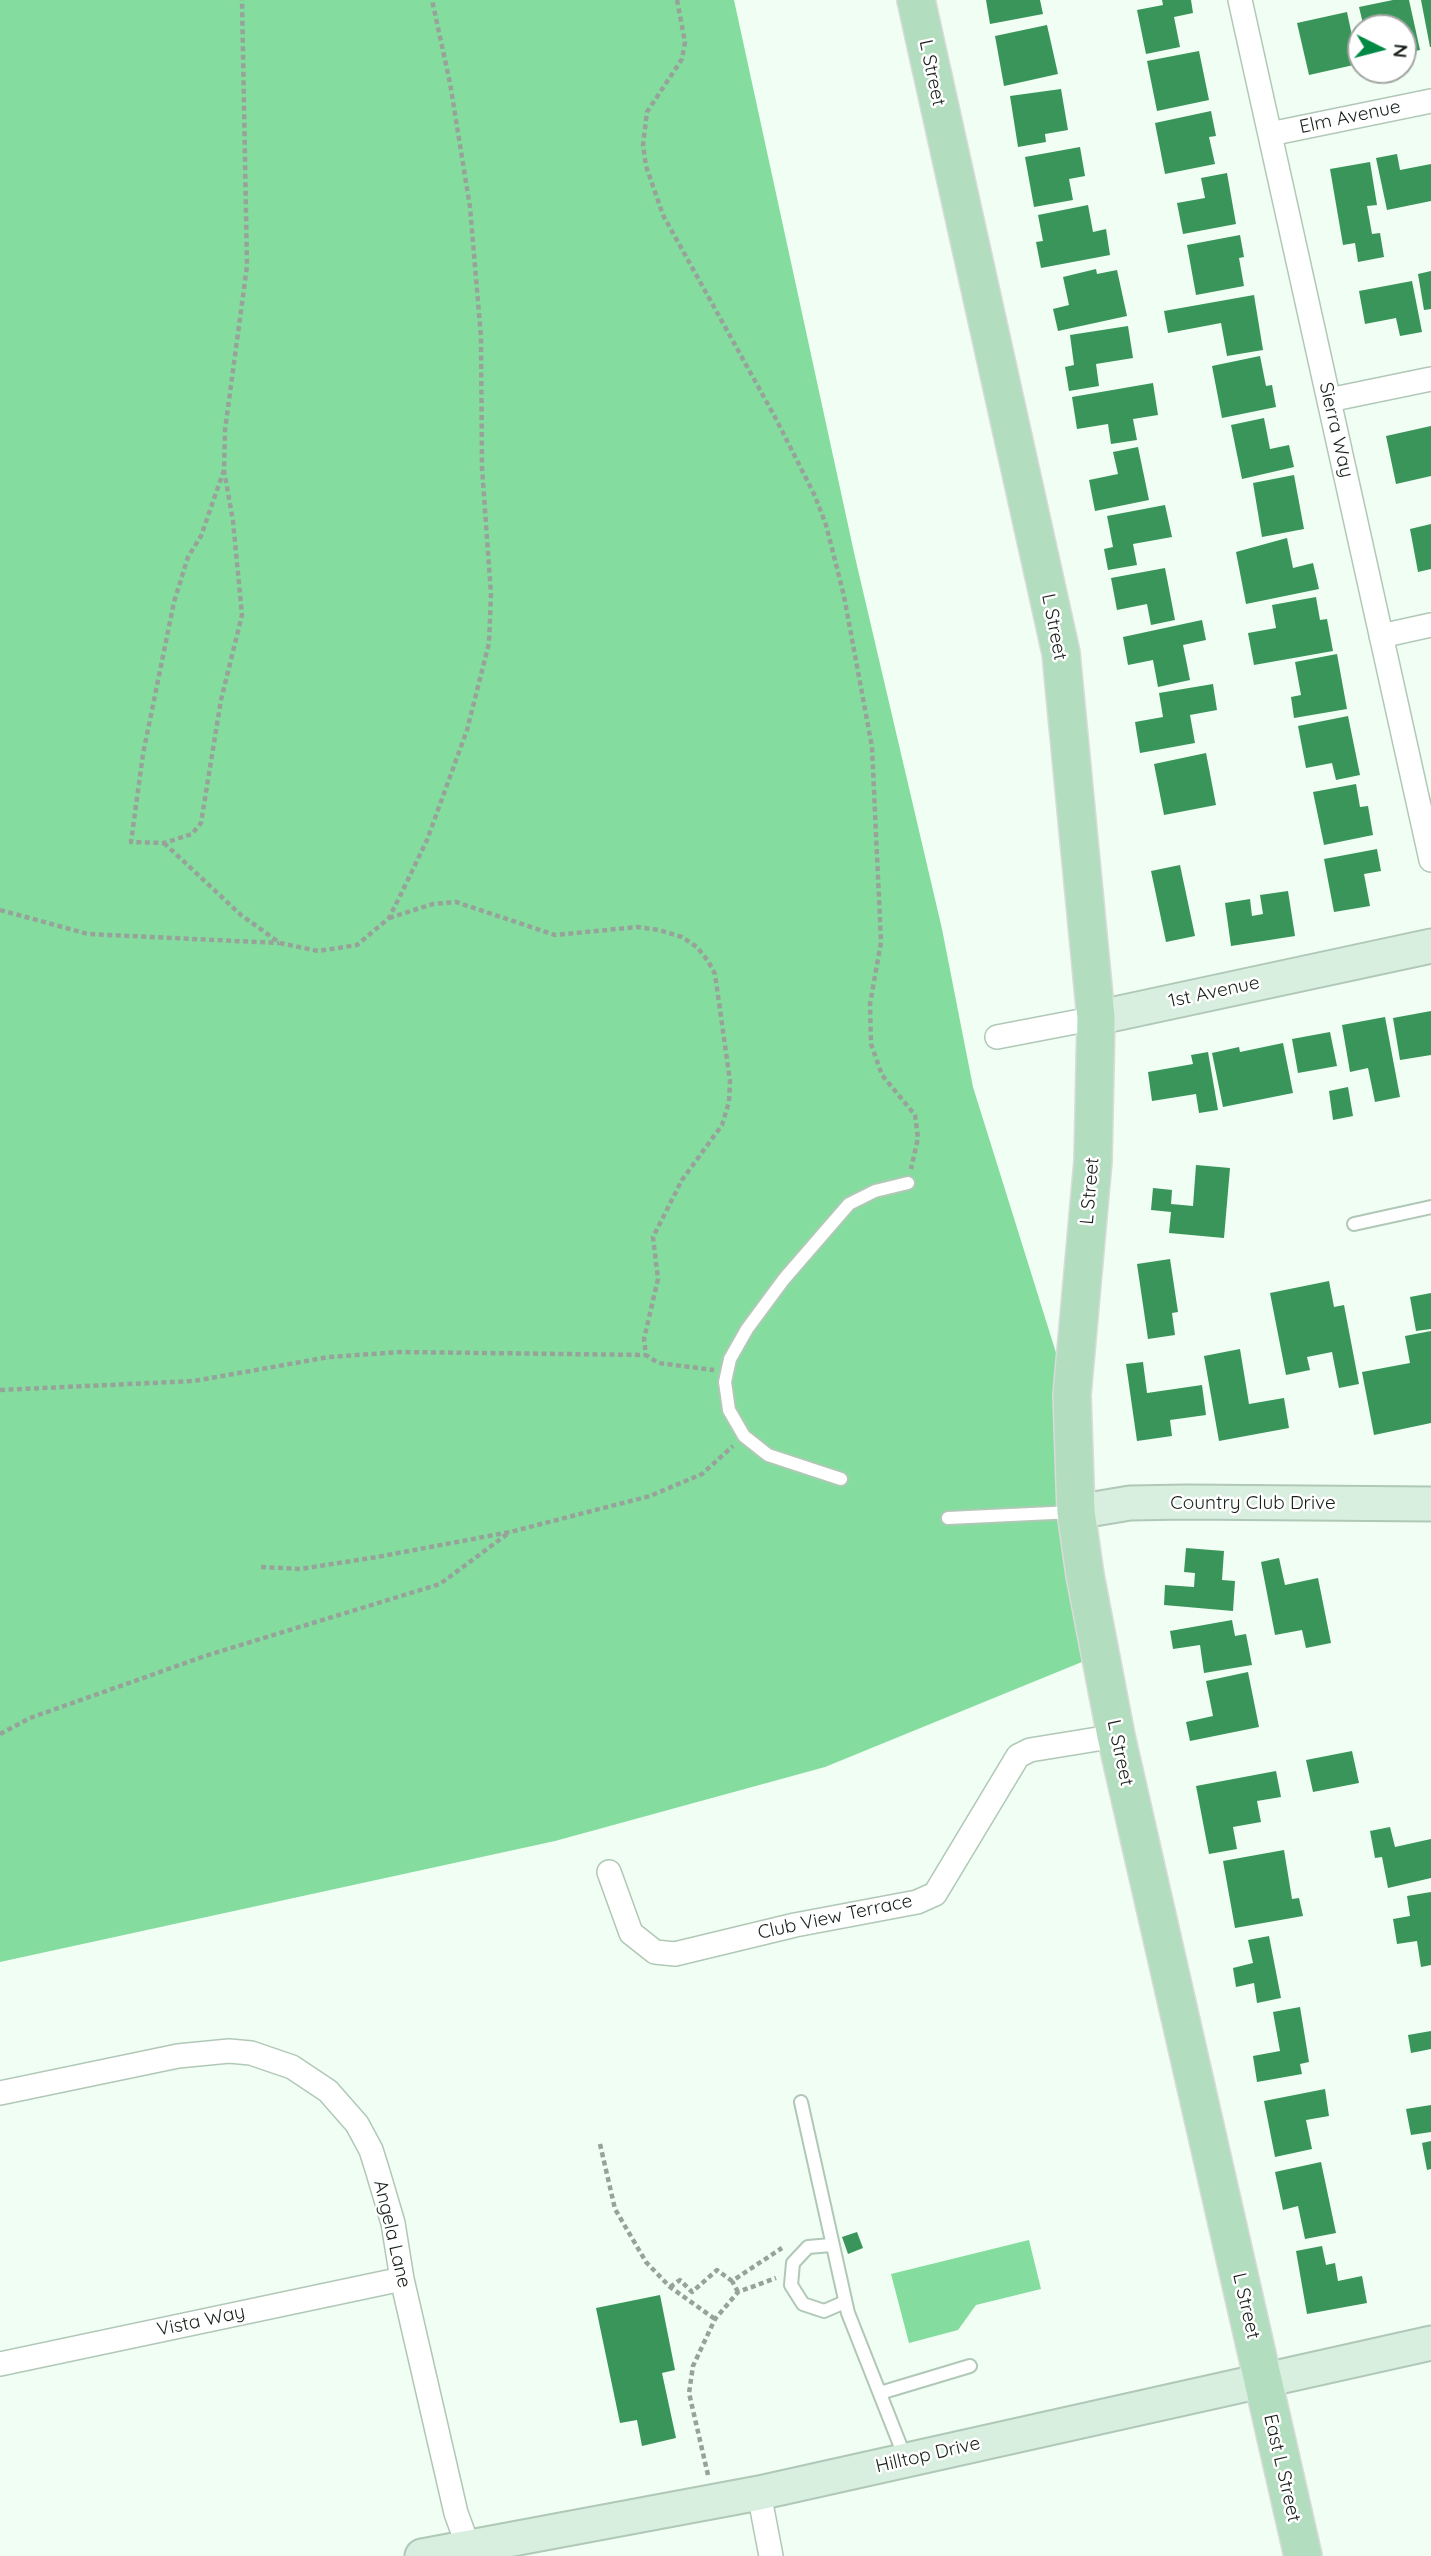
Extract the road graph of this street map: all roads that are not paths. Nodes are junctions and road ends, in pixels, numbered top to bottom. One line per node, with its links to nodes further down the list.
1 (916, 0): 11 (main road, L Street)
2 (1240, 0): 4 (street, Sierra Way)
3 (1431, 101): 4 (street, Elm Avenue)
4 (1270, 134): 6 (street, Sierra Way)
5 (1431, 379): 6 (street)
6 (1329, 400): 8 (street, Sierra Way)
7 (1431, 625): 8 (street)
8 (1381, 636): 9 (street, Sierra Way)
9 (1431, 860)
10 (1431, 946): 11 (main road, 1st Avenue)
11 (1096, 1018): 12 (street, 1st Avenue); 18 (main road, L Street)
12 (997, 1037)
13 (908, 1184): 16 (lane)
14 (1431, 1207): 15 (lane)
15 (1354, 1224)
16 (841, 1479)
17 (1430, 1509): 18 (main road, Country Club Drive)
18 (1076, 1512): 19 (lane); 20 (main road, L Street)
19 (948, 1518)
20 (1116, 1736): 21 (street, Club View Terrace); 30 (main road, L Street)
21 (609, 1872)
22 (0, 2093): 25 (street, Angela Lane)
23 (801, 2102): 24 (lane)
24 (831, 2245): 26 (lane); 26 (lane)
25 (402, 2279): 28 (street, Vista Way); 34 (street, Angela Lane)
26 (845, 2302): 31 (lane)
27 (1431, 2343): 30 (main road, Hilltop Drive)
28 (0, 2364)
29 (970, 2366): 31 (lane)
30 (1263, 2379): 32 (main road, Hilltop Drive); 37 (main road, East L Street)
31 (880, 2393): 32 (lane)
32 (906, 2460): 33 (main road, Hilltop Drive)
33 (759, 2493): 34 (main road, Hilltop Drive); 36 (street)
34 (468, 2546): 35 (main road, Hilltop Drive)
35 (422, 2556)
36 (771, 2556)
37 (1303, 2556)

